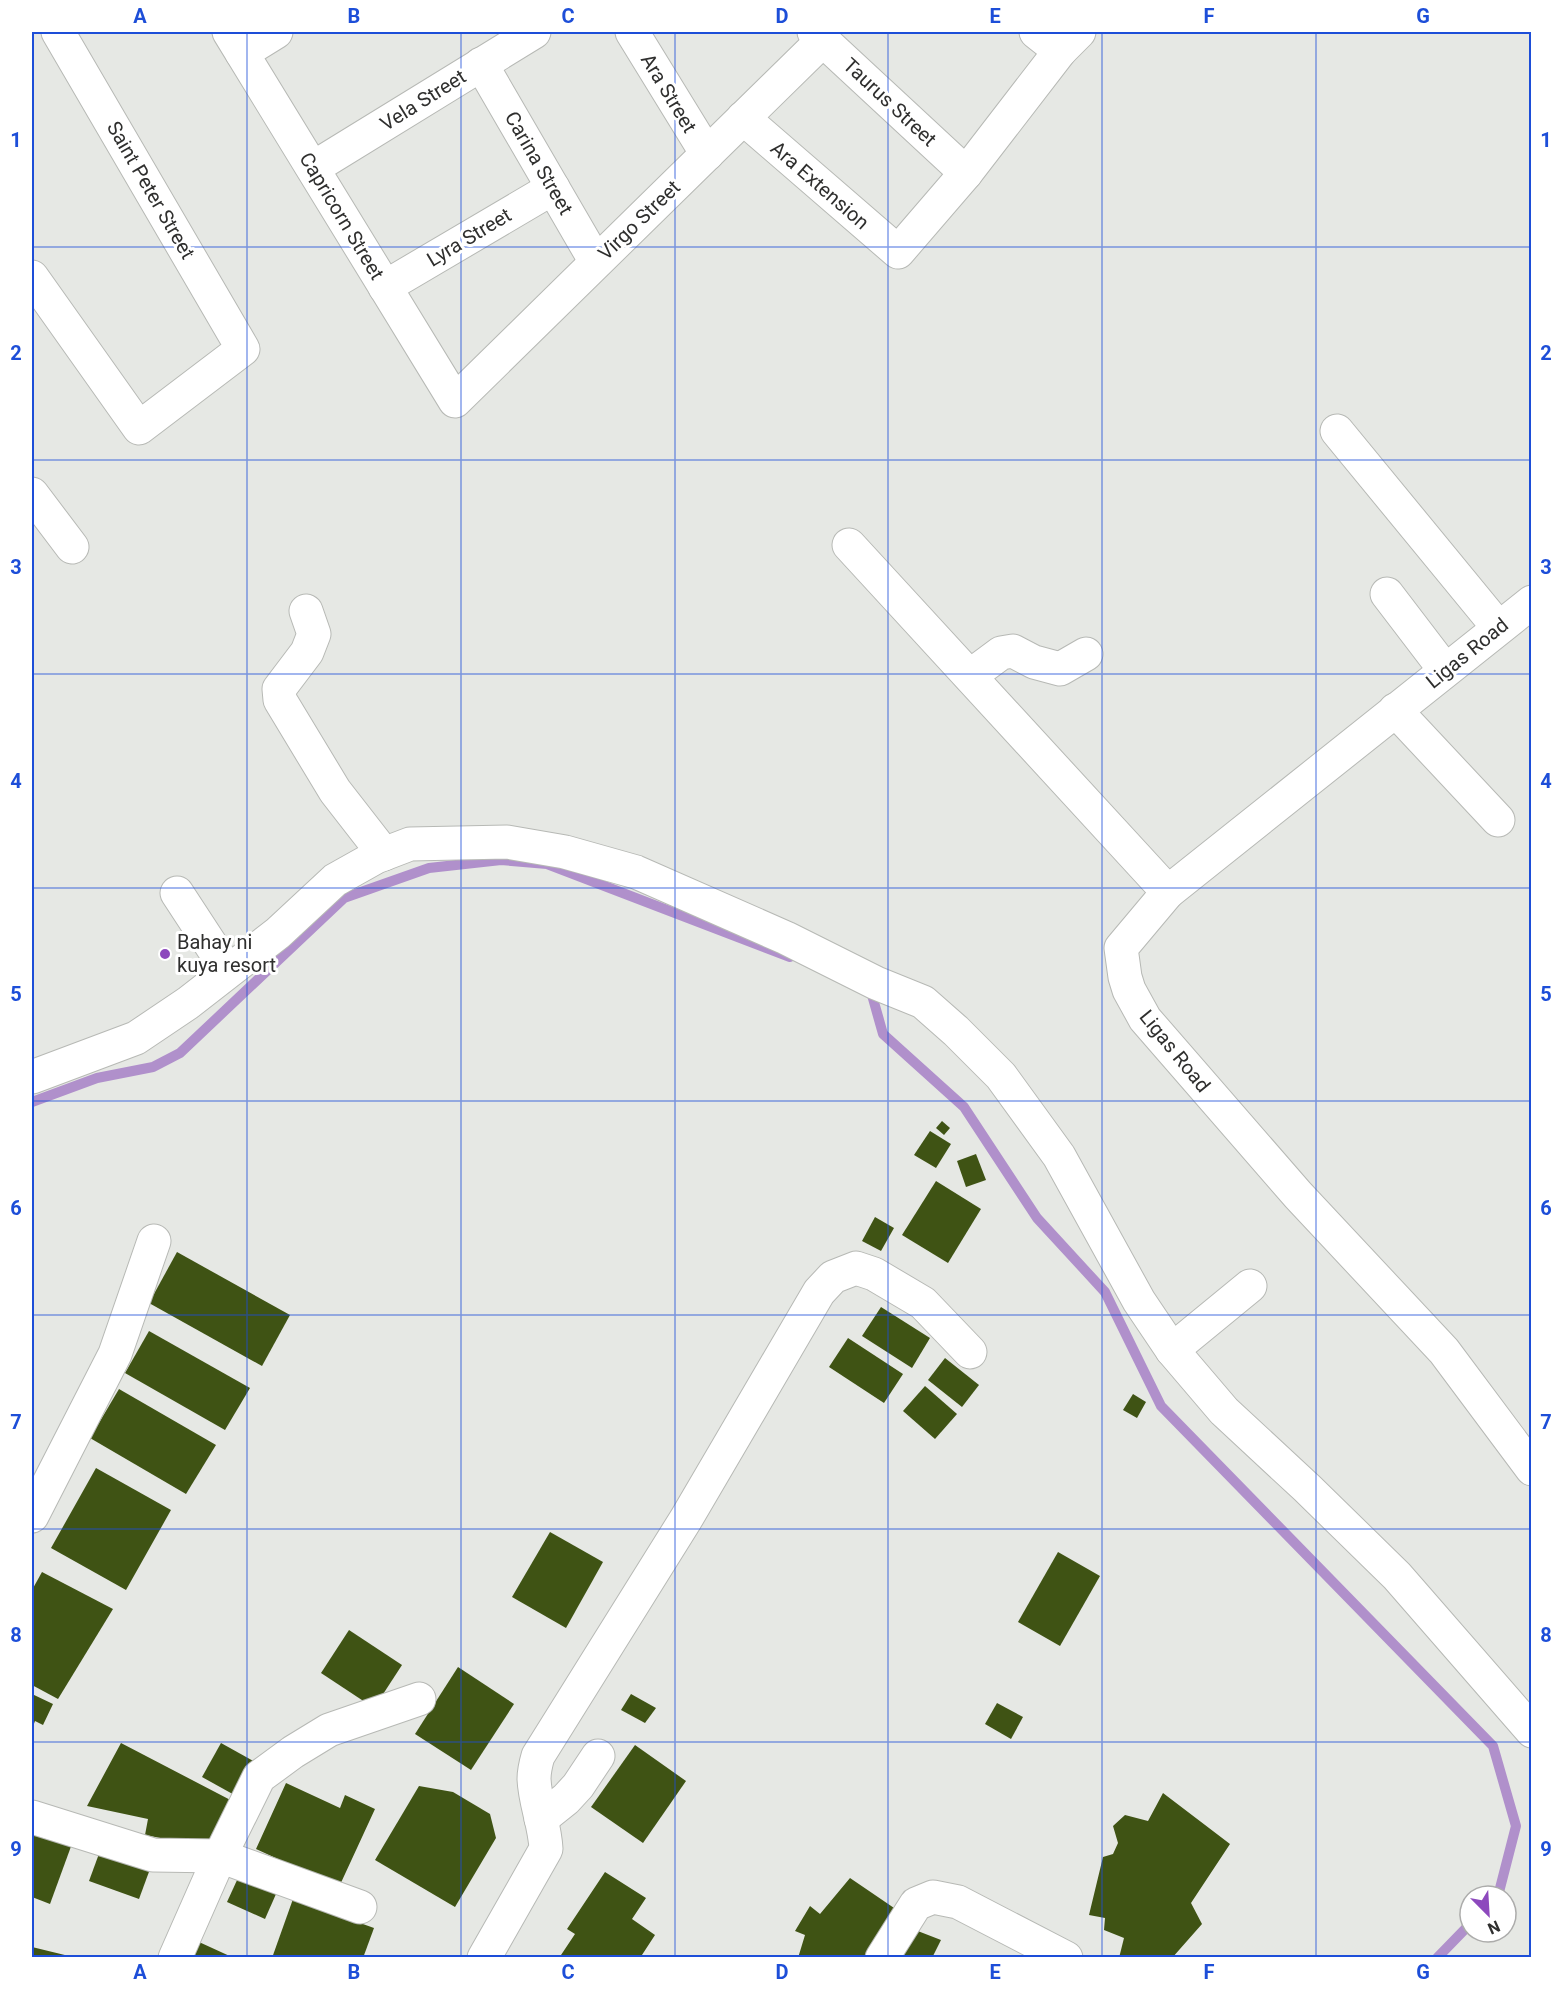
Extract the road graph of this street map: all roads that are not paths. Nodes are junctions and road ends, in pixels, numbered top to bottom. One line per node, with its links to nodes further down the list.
1 (58, 32): 15 (street, Saint Peter Street)
2 (276, 32): 7 (street)
3 (534, 32): 8 (street, Vela Street)
4 (632, 32): 10 (street, Ara Street)
5 (818, 36): 9 (street, Virgo Street); 12 (street, Taurus Street)
6 (1058, 38): 12 (street)
7 (236, 42): 11 (street, Capricorn Street)
8 (481, 64): 11 (street, Vela Street); 13 (street, Carina Street)
9 (743, 118): 10 (street, Virgo Street); 12 (street, Ara Extension)
10 (706, 154): 14 (street, Virgo Street)
11 (313, 168): 16 (street, Capricorn Street)
12 (966, 173)
13 (553, 188): 14 (street, Carina Street); 16 (street, Lyra Street)
14 (596, 262): 17 (street, Virgo Street)
15 (32, 277)
16 (385, 287): 17 (street, Capricorn Street)
17 (455, 401)
18 (1337, 431): 25 (street)
19 (32, 494): 21 (street)
20 (849, 545): 28 (street)
21 (72, 547)
22 (1387, 594): 27 (street)
23 (1532, 602): 25 (street, Ligas Road)
24 (306, 611): 31 (street)
25 (1498, 627): 27 (street, Ligas Road)
26 (1086, 654): 28 (street)
27 (1445, 670): 29 (street, Ligas Road)
28 (970, 676): 32 (street)
29 (1395, 710): 30 (street); 32 (street, Ligas Road)
30 (1498, 820)
31 (384, 854): 34 (street); 38 (street)
32 (1168, 892): 40 (street, Ligas Road)
33 (177, 893): 34 (street)
34 (228, 971): 35 (street)
35 (32, 1077)
36 (154, 1241): 41 (street)
37 (1250, 1286): 38 (street)
38 (1172, 1350): 43 (street)
39 (970, 1352): 46 (street)
40 (1532, 1469)
41 (32, 1516)
42 (419, 1699): 47 (street)
43 (1532, 1731)
44 (598, 1756): 46 (street)
45 (32, 1817): 47 (street)
46 (541, 1819): 50 (street)
47 (220, 1856): 48 (street); 49 (street)
48 (360, 1907)
49 (175, 1958)
50 (484, 1958)
51 (882, 1958): 52 (street)
52 (1066, 1958)

